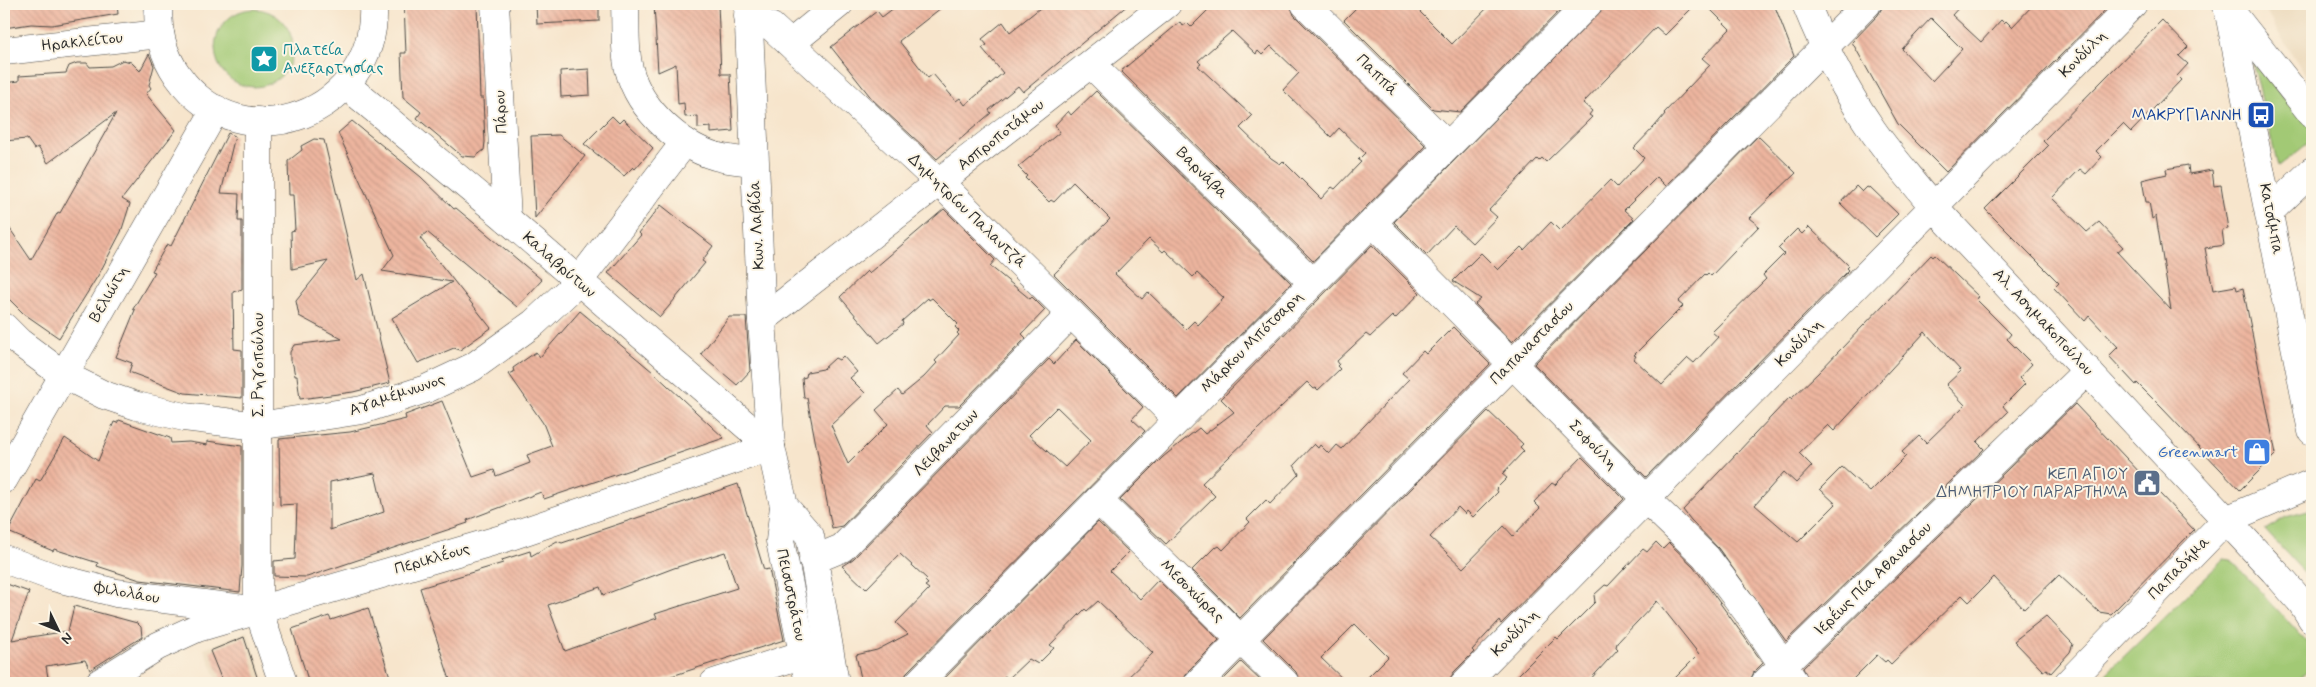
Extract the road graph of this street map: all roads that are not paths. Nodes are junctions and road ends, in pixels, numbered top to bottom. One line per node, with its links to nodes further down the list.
1 (159, 4): 14 (street)
2 (373, 4): 19 (street)
3 (495, 4): 30 (street, Πάρου)
4 (626, 4): 23 (street)
5 (839, 4): 15 (street)
6 (1167, 4): 18 (street, Ασπροποτάμου)
7 (1305, 4): 24 (street, Παππά)
8 (1806, 4): 16 (street, Αλ. Ασημακοπούλου)
9 (1867, 4): 16 (street, Παπαναστασίου)
10 (2132, 4): 28 (street, Κονδύλη)
11 (1585, 5): 24 (street, Μάρκου Μπότσαρη)
12 (2227, 6): 21 (street); 29 (street, Κατσίμπα)
13 (748, 10): 15 (street, Δημητρίου Παλαντζά); 25 (street, Κων. Λαβίδα)
14 (160, 34): 17 (street, Ηρακλείτου); 20 (street)
15 (791, 43): 27 (street, Δημητρίου Παλαντζά)
16 (1824, 47): 28 (street, Αλ. Ασημακοπούλου); 37 (street, Παπαναστασίου)
17 (4, 51)
18 (1092, 65): 27 (street, Ασπροποτάμου); 33 (street, Βαρνάβα)
19 (346, 85): 22 (street); 30 (street, Καλαβρύτων)
20 (216, 109): 22 (street); 39 (street, Βελιώτη)
21 (2312, 114)
22 (258, 121): 41 (street, Σ. Ρηγοπούλου)
23 (685, 142): 25 (street); 32 (street, Αγαμέμνωνος)
24 (1448, 146): 31 (street, Μάρκου Μπότσαρη)
25 (754, 162): 35 (street, Κων. Λαβίδα)
26 (2312, 171): 29 (street)
27 (939, 182): 34 (street, Δημητρίου Παλαντζά); 35 (street, Ασπροποτάμου)
28 (1933, 206): 38 (street, Αλ. Ασημακοπούλου); 47 (street, Κονδύλη)
29 (2269, 212): 42 (street, Κατσίμπα)
30 (507, 219): 32 (street, Καλαβρύτων)
31 (1373, 223): 33 (street, Μάρκου Μπότσαρη); 37 (street, Σοφούλη)
32 (578, 282): 41 (street, Αγαμέμνωνος); 43 (street, Καλαβρύτων)
33 (1312, 282): 40 (street, Μάρκου Μπότσαρη)
34 (1071, 314): 40 (street, Δημητρίου Παλαντζά); 51 (street, Λειβανατων)
35 (762, 320): 43 (street, Κων. Λαβίδα)
36 (4, 328): 39 (street, Αγαμέμνωνος)
37 (1512, 363): 47 (street, Σοφούλη); 54 (street, Παπαναστασίου)
38 (2088, 370): 49 (street, Αλ. Ασημακοπούλου); 56 (street, Ιερέως Πία Αθανασίου)
39 (62, 374): 41 (street, Αγαμέμνωνος); 44 (street, Βελιώτη)
40 (1177, 419): 46 (street, Μάρκου Μπότσαρη)
41 (258, 426): 52 (street, Σ. Ρηγοπούλου)
42 (2312, 430)
43 (771, 446): 48 (street, Κων. Λαβίδα); 52 (street, Περικλέους)
44 (4, 479)
45 (2312, 483): 49 (street, Παπαδήμα)
46 (1098, 500): 54 (street, Μεσοχώρας); 62 (street, Μάρκου Μπότσαρη)
47 (1647, 500): 56 (street, Σοφούλη); 65 (street, Κονδύλη)
48 (784, 506): 51 (street); 55 (street, Πεισιστράτου)
49 (2226, 520): 53 (street, Αλ. Ασημακοπούλου); 66 (street, Παπαδήμα)
50 (4, 559): 52 (street, Φιλολάου)
51 (812, 560): 61 (street)
52 (256, 610): 57 (street, Περικλέους); 58 (street, Σ. Ρηγοπούλου)
53 (2312, 619)
54 (1241, 640): 63 (street, Παπαναστασίου); 64 (street, Μεσοχώρας)
55 (804, 654): 59 (street); 60 (street, Πεισιστράτου)
56 (1781, 677)
57 (99, 683)
58 (283, 683)
59 (714, 683)
60 (809, 683)
61 (835, 683)
62 (918, 683)
63 (1198, 683)
64 (1285, 683)
65 (1465, 683)
66 (2068, 683)

